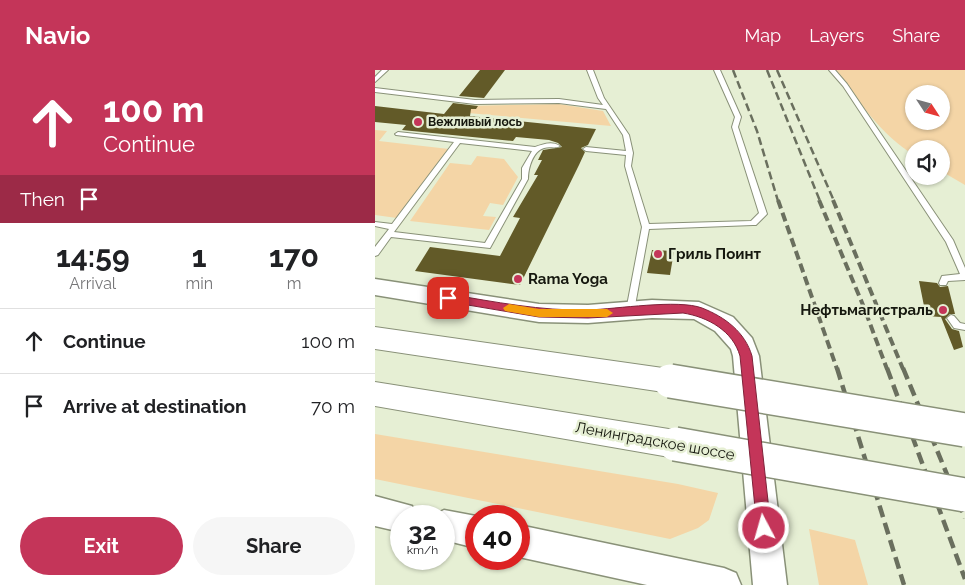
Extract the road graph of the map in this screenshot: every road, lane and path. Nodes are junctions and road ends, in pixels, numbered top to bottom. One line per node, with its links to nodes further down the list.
1 (385, 70): 5 (lane)
2 (590, 70): 7 (lane)
3 (717, 70): 15 (lane)
4 (832, 70): 18 (lane)
5 (375, 80)
6 (375, 90): 7 (lane)
7 (609, 108): 13 (lane)
8 (398, 134): 9 (lane)
9 (457, 141): 11 (lane); 16 (lane)
10 (557, 146): 11 (lane)
11 (536, 149): 16 (lane)
12 (586, 149): 13 (lane)
13 (630, 153): 15 (lane)
14 (375, 224): 16 (lane)
15 (646, 227): 21 (lane)
16 (391, 230): 17 (lane)
17 (375, 252)
18 (965, 276): 19 (lane)
19 (943, 283)
20 (375, 287): 21 (street)
21 (641, 310): 32 (street)
22 (951, 318): 23 (lane)
23 (965, 327)
24 (375, 338): 26 (main road, bridge)
25 (375, 394): 27 (main road, Ленинградское шоссе, bridge)
26 (965, 430)
27 (965, 495)
28 (375, 511): 29 (street)
29 (390, 514)
30 (530, 543): 31 (street)
31 (724, 585)
32 (770, 585)

